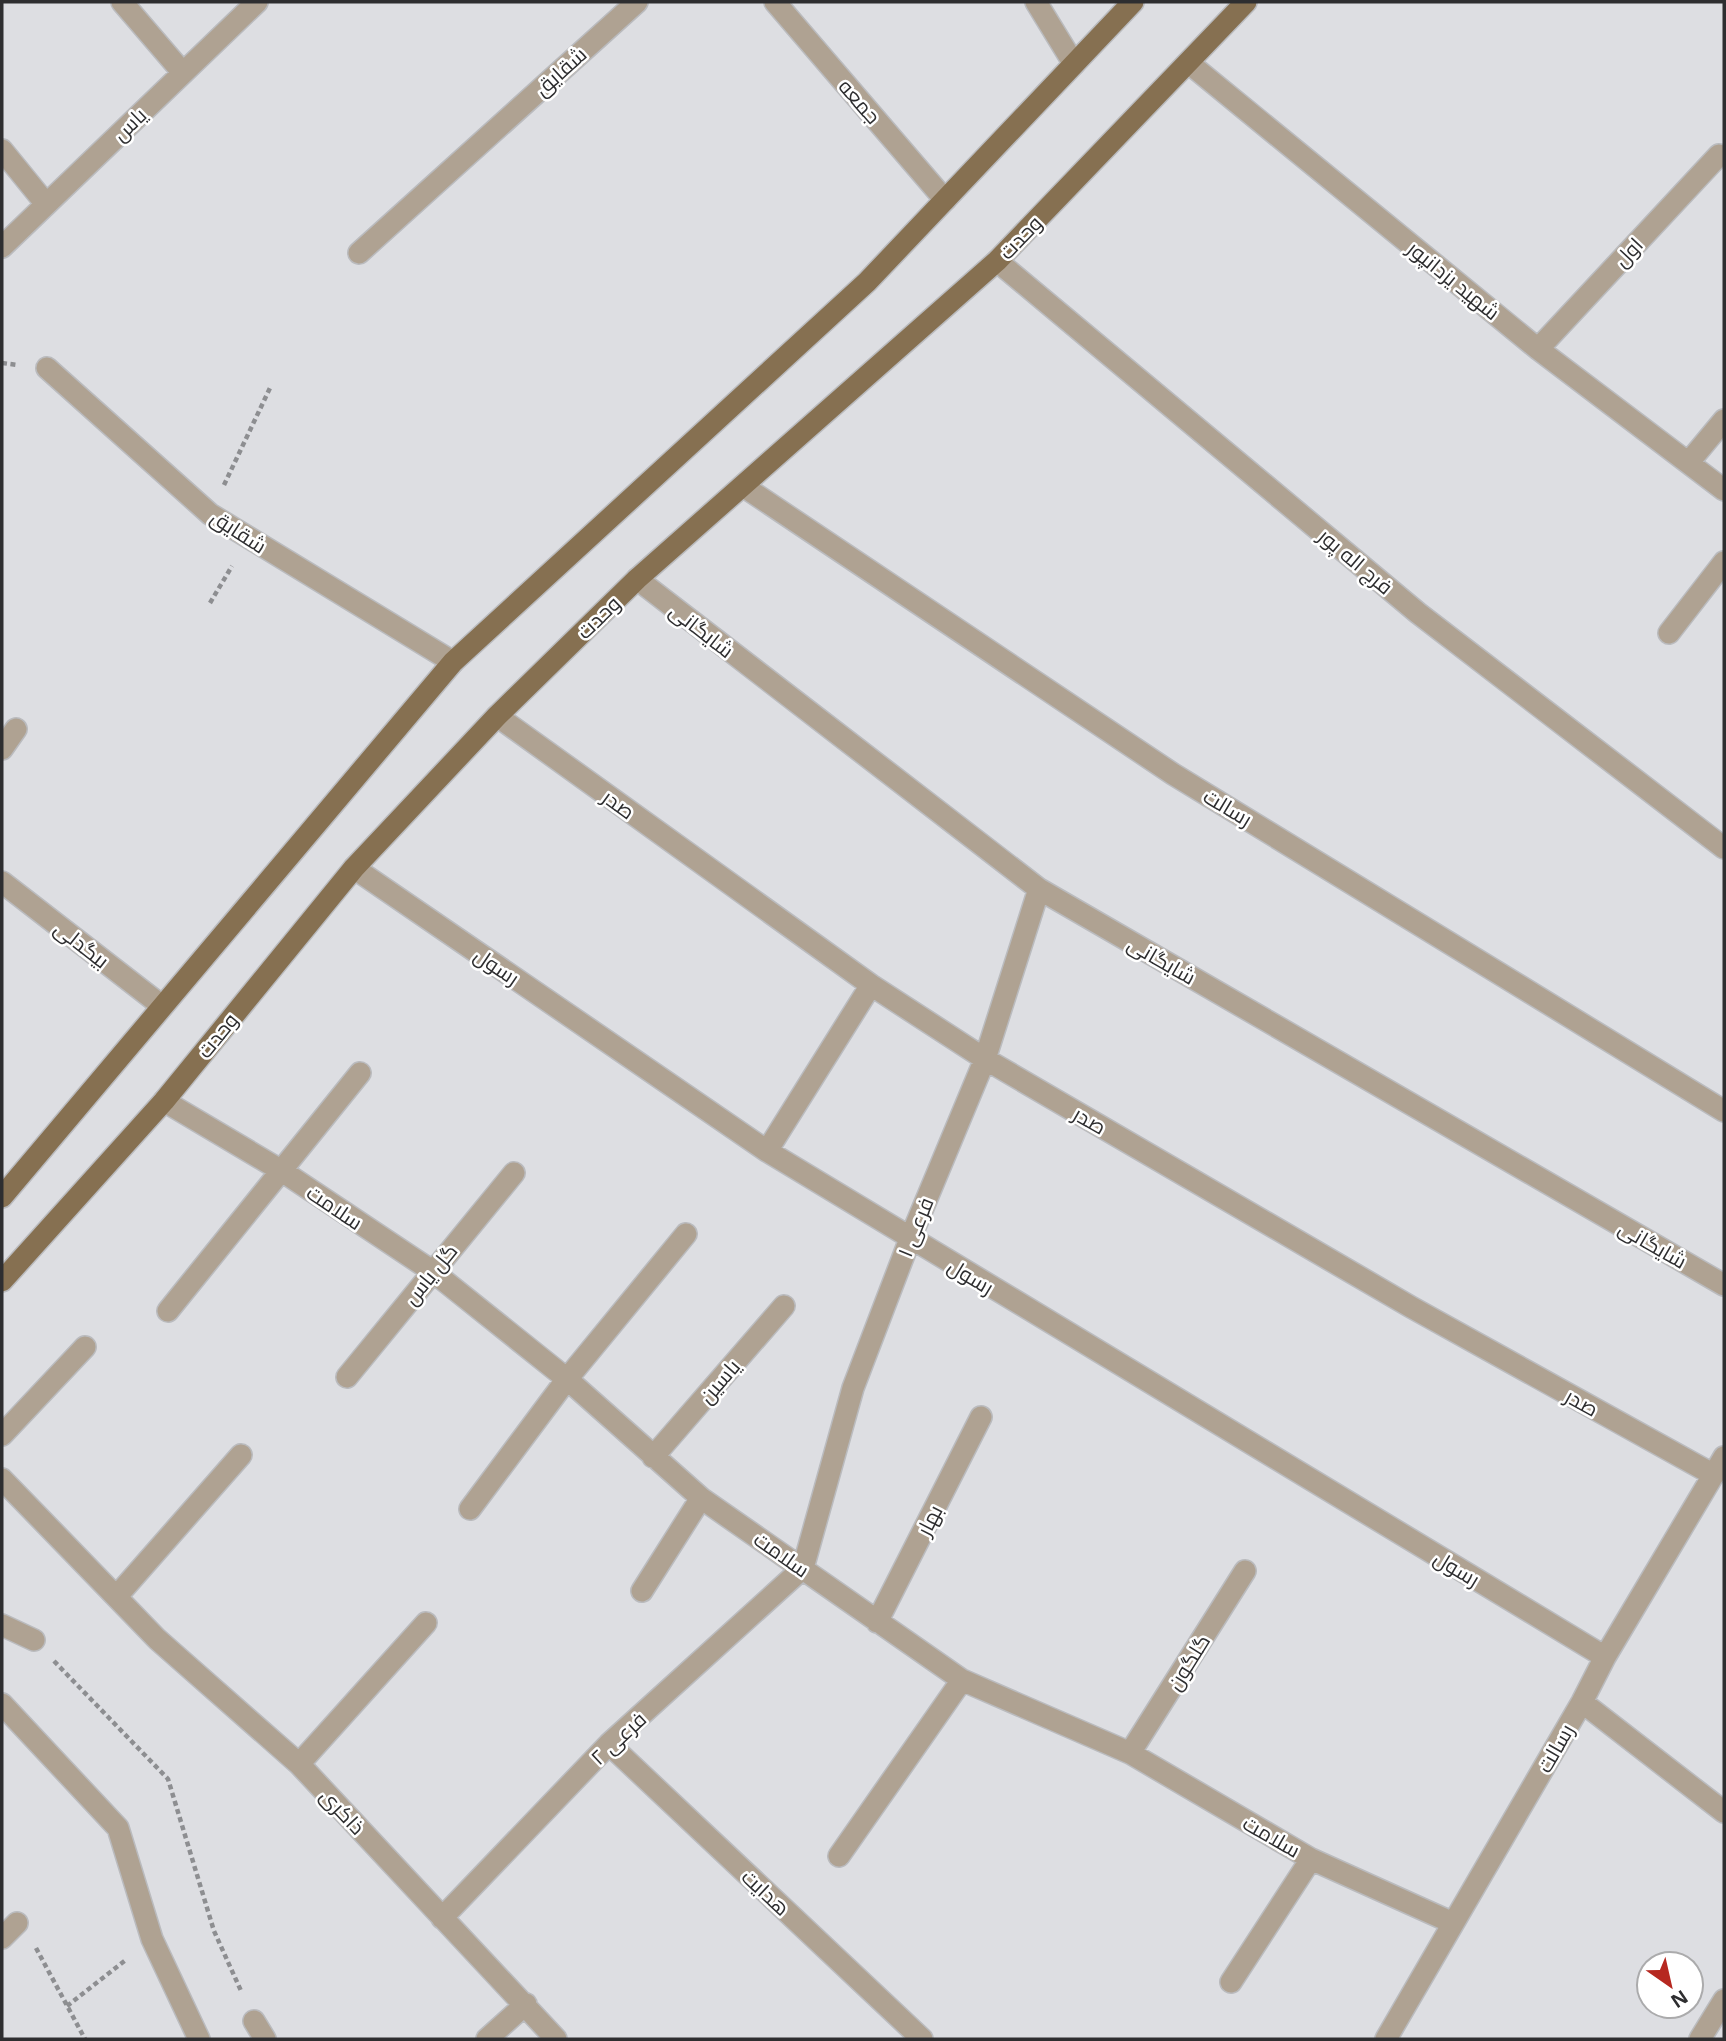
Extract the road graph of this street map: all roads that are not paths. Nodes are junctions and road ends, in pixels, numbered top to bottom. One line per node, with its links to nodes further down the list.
1 (122, 2): 10 (street)
2 (257, 2): 10 (street, یاس)
3 (637, 2): 16 (street, شقایق)
4 (775, 2): 13 (street, جمعه)
5 (1036, 2): 8 (street)
6 (1133, 2): 8 (main road)
7 (1246, 2): 9 (main road, وحدت)
8 (1074, 64): 13 (main road)
9 (1190, 64): 17 (main road, وحدت); 18 (street, شهید یزدانپور)
10 (183, 73): 14 (street, یاس)
11 (2, 150): 14 (street)
12 (1719, 155): 18 (street, اول)
13 (945, 200): 27 (main road)
14 (46, 204): 15 (street, یاس)
15 (2, 247)
16 (359, 253)
17 (997, 261): 22 (main road, وحدت); 31 (street, فرج اله پور)
18 (1538, 349): 21 (street, شهید یزدانپور)
19 (47, 368): 27 (street, شقایق)
20 (1724, 420): 21 (street)
21 (1689, 462): 23 (street, شهید یزدانپور)
22 (743, 486): 25 (main road, وحدت); 40 (street, رسالت)
23 (1724, 490)
24 (1724, 562): 26 (street)
25 (636, 579): 28 (main road, وحدت); 34 (street, شایگانی)
26 (1670, 632)
27 (453, 662): 36 (main road)
28 (497, 716): 32 (main road, وحدت); 35 (street, صدر)
29 (16, 729): 30 (street)
30 (2, 749)
31 (1724, 848)
32 (354, 868): 39 (main road, وحدت); 41 (street, رسول)
33 (2, 882): 36 (street, بیگدلی)
34 (1040, 889): 37 (street, فرعی ۱); 49 (street, شایگانی)
35 (871, 985): 37 (street, صدر); 41 (street)
36 (162, 1006): 44 (main road)
37 (985, 1059): 46 (street, فرعی ۱); 59 (street, صدر)
38 (360, 1073): 42 (street)
39 (164, 1101): 42 (street, سلامت); 48 (main road, وحدت)
40 (1724, 1111)
41 (767, 1151): 46 (street, رسول)
42 (282, 1171): 47 (street, سلامت); 51 (street)
43 (514, 1173): 47 (street, گل یاس)
44 (2, 1197)
45 (686, 1234): 54 (street)
46 (910, 1239): 63 (street, فرعی ۱); 71 (street, رسول)
47 (432, 1271): 53 (street, گل یاس); 54 (street, سلامت)
48 (2, 1281)
49 (1724, 1285)
50 (784, 1306): 58 (street, یاسین)
51 (168, 1311)
52 (85, 1347): 56 (street)
53 (347, 1377)
54 (567, 1379): 58 (street, سلامت); 62 (street)
55 (981, 1417): 67 (street, بهار)
56 (2, 1436)
57 (241, 1455): 66 (street)
58 (653, 1457): 61 (street, سلامت)
59 (1719, 1466): 71 (street, رسالت)
60 (2, 1479): 66 (street, ذاکری)
61 (701, 1498): 63 (street, سلامت); 65 (street)
62 (470, 1508)
63 (803, 1568): 67 (street, سلامت); 75 (street, فرعی ۲)
64 (1245, 1571): 76 (street, گلگون)
65 (642, 1591)
66 (117, 1596): 77 (street, ذاکری)
67 (877, 1622): 72 (street, سلامت)
68 (426, 1623): 77 (street)
69 (2, 1625): 70 (street)
70 (34, 1640)
71 (1605, 1657): 73 (street, رسالت)
72 (962, 1681): 76 (street, سلامت); 79 (street)
73 (1582, 1702): 78 (street); 82 (street, رسالت)
74 (2, 1704): 86 (street)
75 (609, 1744): 81 (street, فرعی ۲); 89 (street, هدایت)
76 (1130, 1754): 80 (street, سلامت)
77 (299, 1764): 81 (street, ذاکری)
78 (1724, 1812)
79 (839, 1856)
80 (1311, 1859): 82 (street, سلامت); 83 (street)
81 (442, 1918): 85 (street, ذاکری)
82 (1453, 1923): 90 (street, رسالت)
83 (1231, 1982)
84 (1724, 2000): 91 (street)
85 (526, 2004): 87 (street); 88 (street, ذاکری)
86 (199, 2039)
87 (487, 2039)
88 (556, 2039)
89 (922, 2039)
90 (1386, 2039)
91 (1700, 2039)

